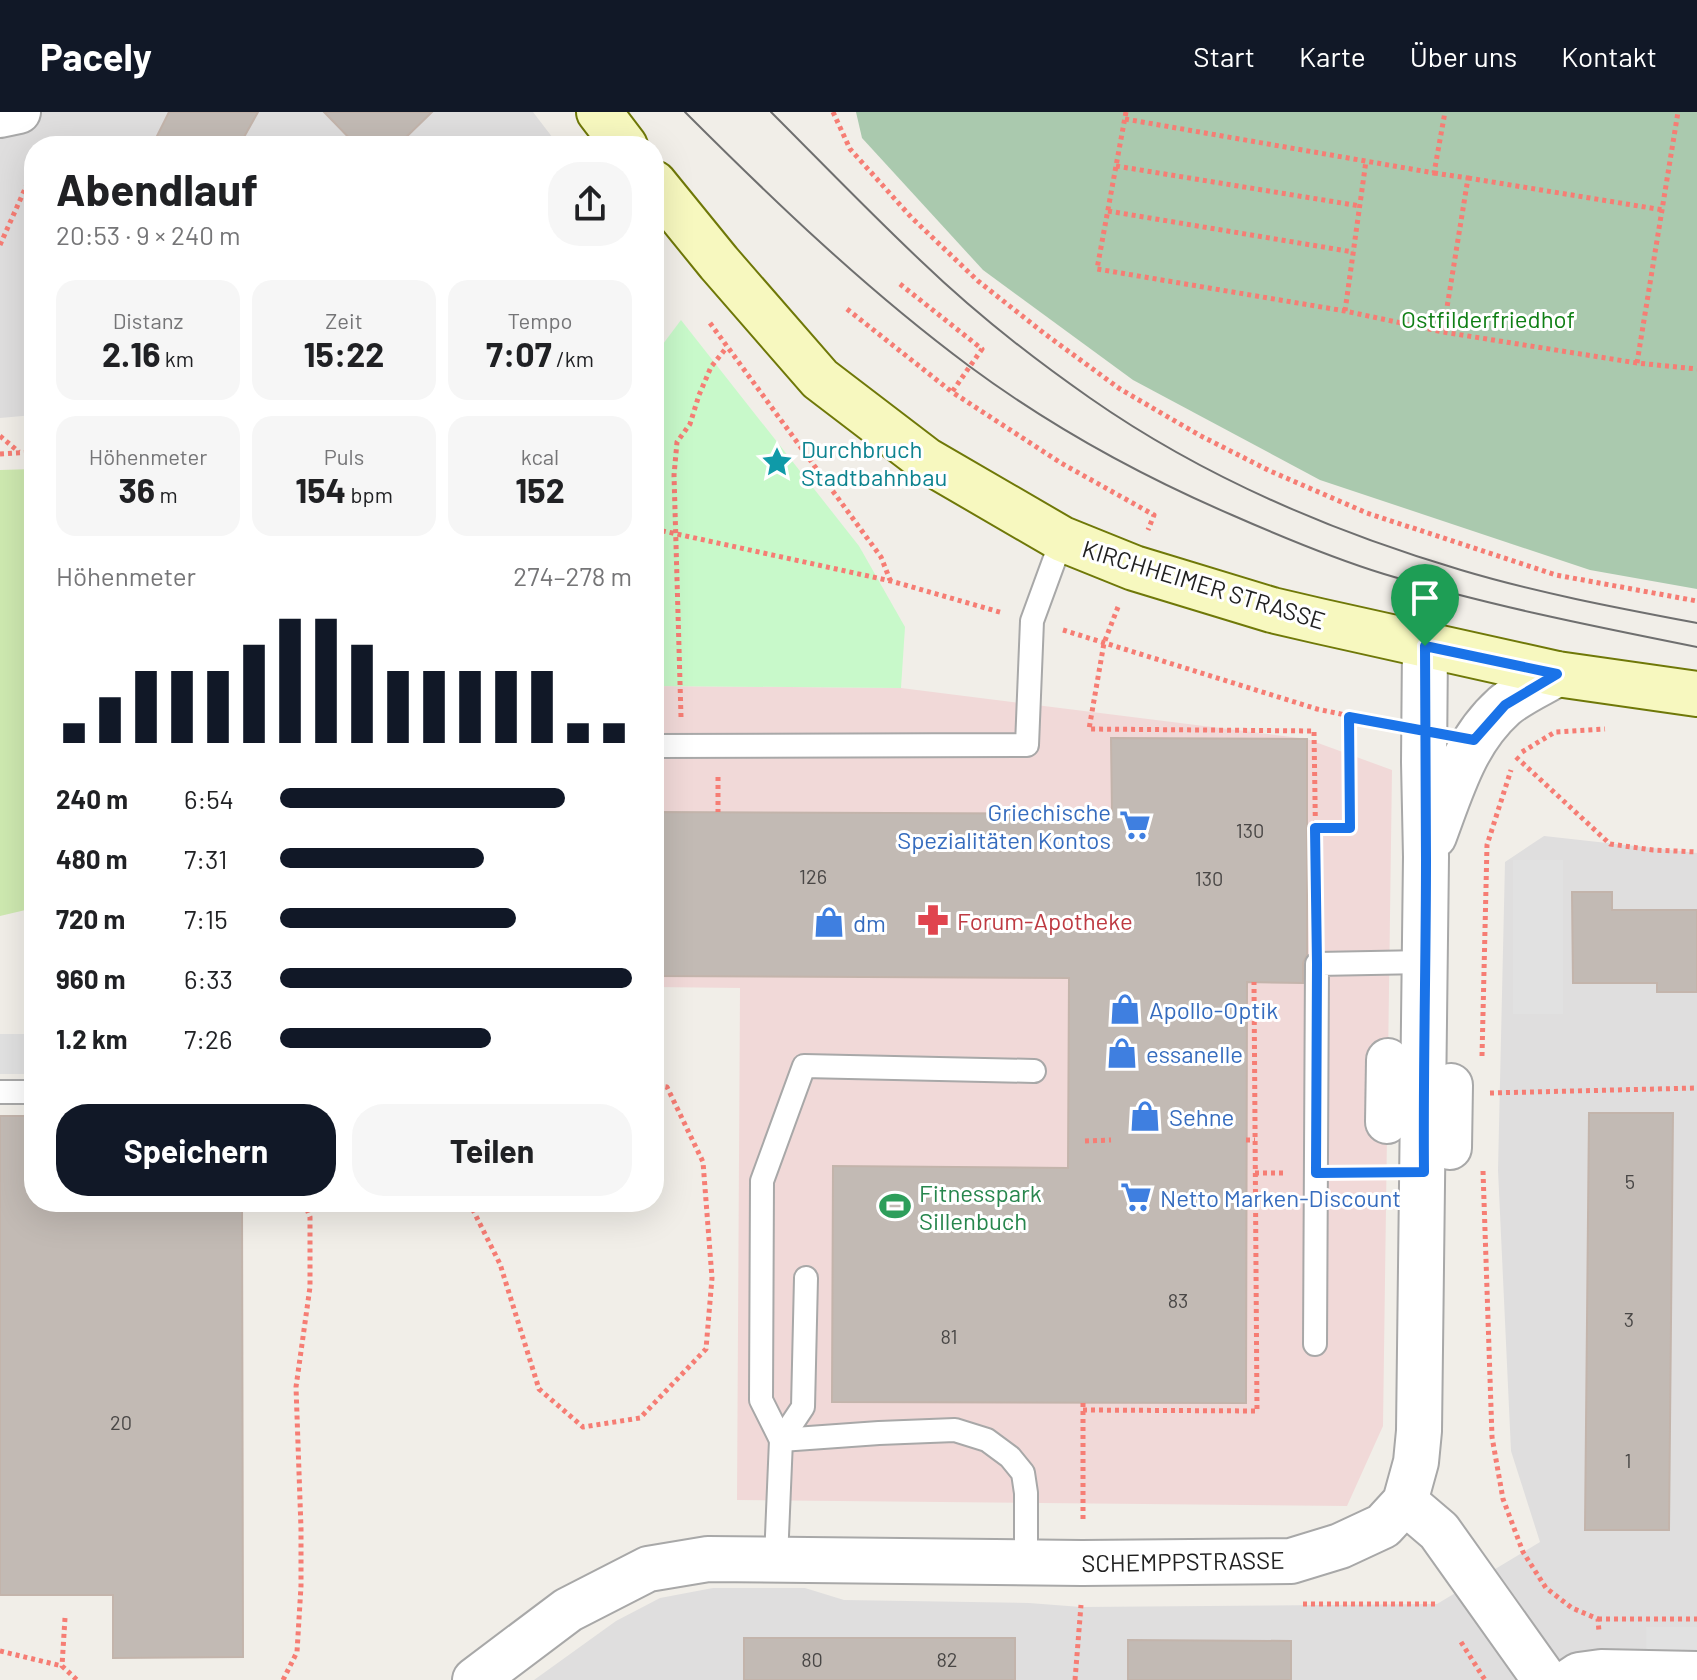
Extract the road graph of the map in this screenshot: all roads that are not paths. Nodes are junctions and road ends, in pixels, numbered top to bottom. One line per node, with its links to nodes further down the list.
1 (19, 112): 3 (street)
2 (599, 112): 4 (main road)
3 (0, 116)
4 (617, 136)
5 (664, 195): 6 (main road, KIRCHHEIMER STRASSE)
6 (1062, 539): 7 (main road, KIRCHHEIMER STRASSE); 10 (lane)
7 (1425, 646): 8 (main road, KIRCHHEIMER STRASSE); 11 (street)
8 (1557, 674): 9 (main road, KIRCHHEIMER STRASSE); 11 (street)
9 (1697, 694)
10 (664, 746)
11 (1426, 857): 12 (street)
12 (1425, 962): 19 (street); 21 (lane)
13 (1388, 1060): 18 (street)
14 (1034, 1071): 22 (lane)
15 (1472, 1082): 19 (street)
16 (0, 1092): 17 (lane)
17 (24, 1092)
18 (1387, 1122)
19 (1452, 1159): 23 (street)
20 (806, 1278): 22 (lane)
21 (1315, 1344)
22 (781, 1440): 24 (lane); 25 (lane)
23 (1405, 1502): 25 (street, SCHEMPPSTRASSE); 29 (street)
24 (776, 1559): 25 (street, SCHEMPPSTRASSE); 28 (street, SCHEMPPSTRASSE)
25 (1026, 1562)
26 (1697, 1673): 27 (street)
27 (1585, 1676)
28 (475, 1680)
29 (1545, 1680)

